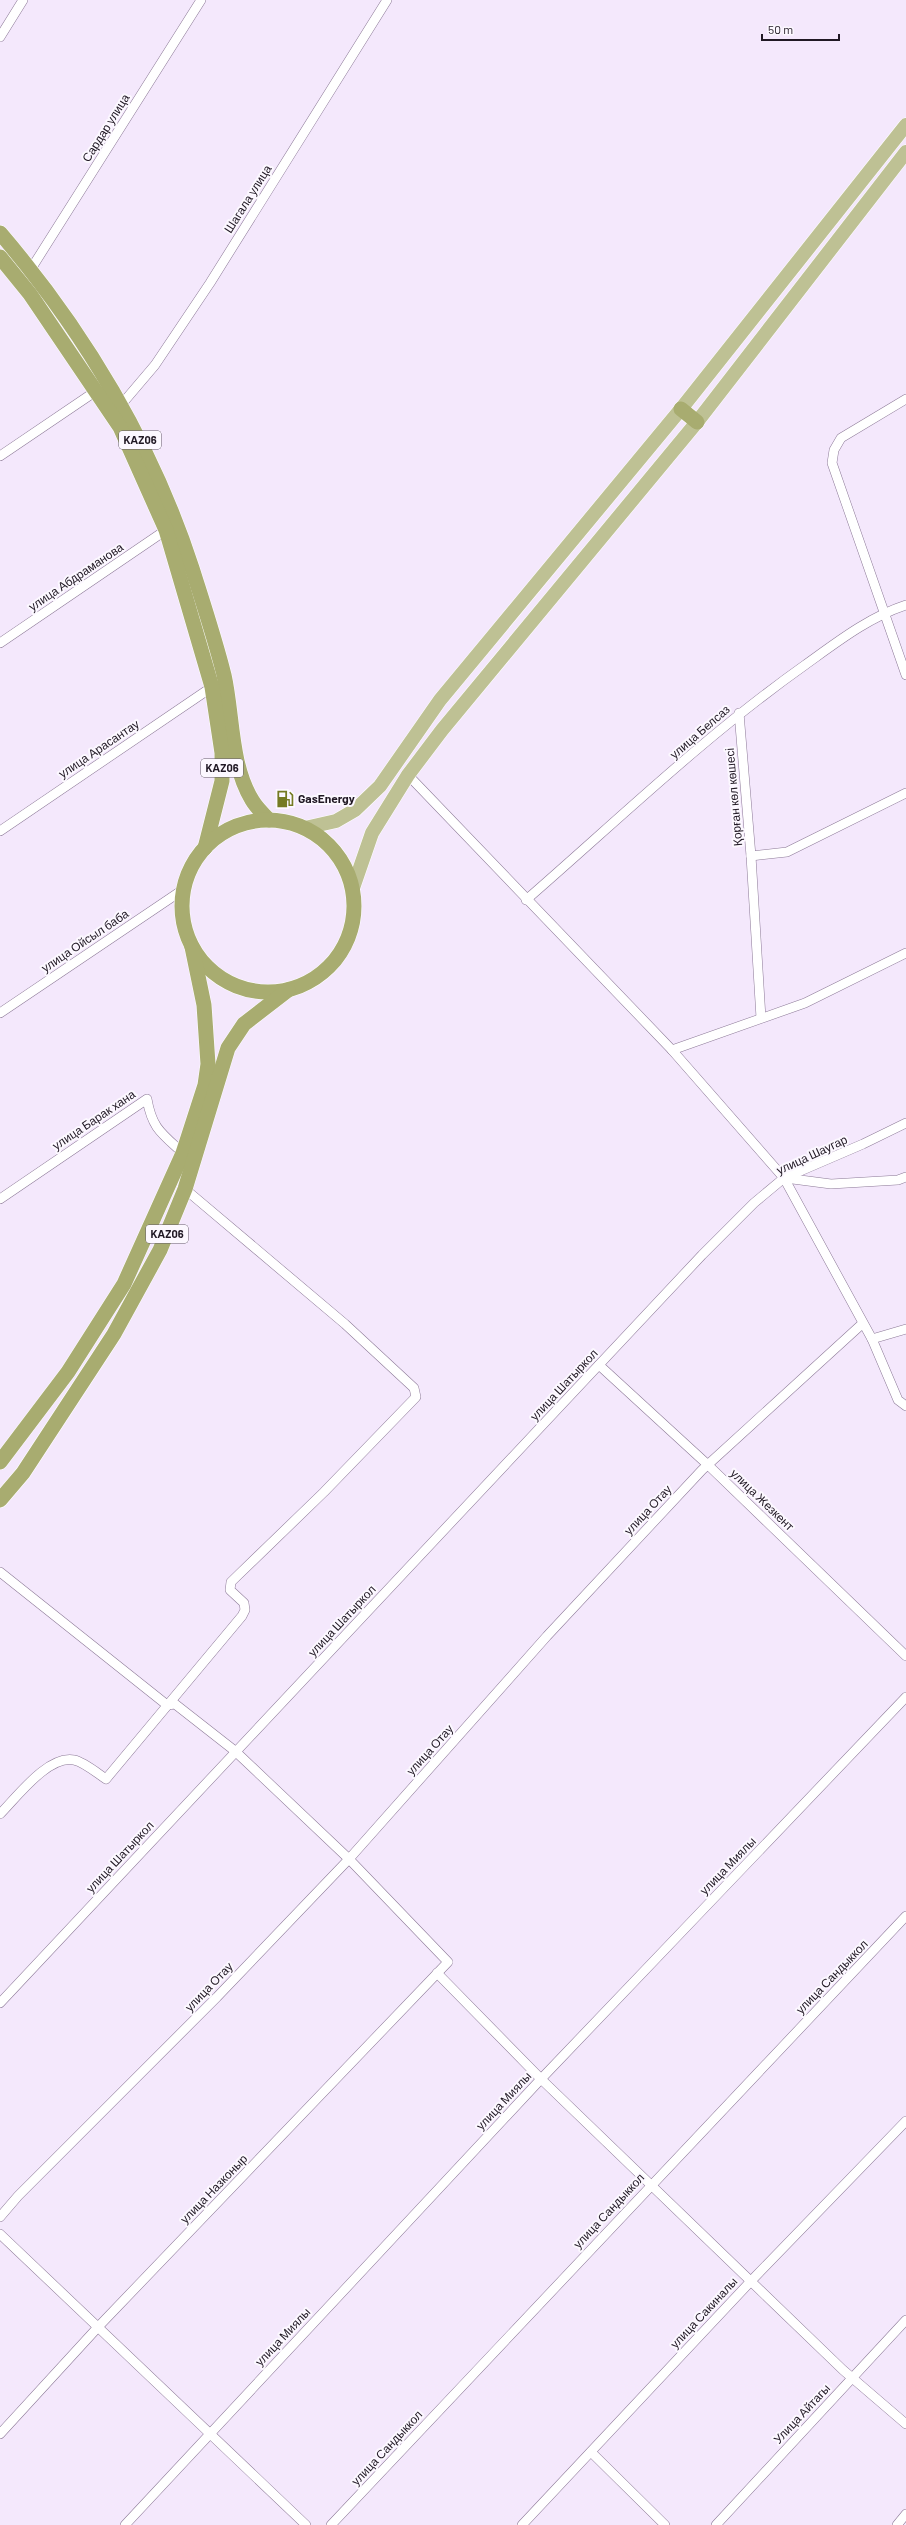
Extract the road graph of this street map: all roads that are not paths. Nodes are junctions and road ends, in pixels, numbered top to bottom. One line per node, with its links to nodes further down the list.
1 (23, 0): 4 (street)
2 (201, 0): 9 (street, Сардар улица)
3 (387, 0): 12 (street, Шагала улица)
4 (0, 37)
5 (906, 125): 13 (main road)
6 (906, 152): 14 (main road)
7 (0, 233): 9 (highway, KАZ06)
8 (0, 257): 10 (highway, KАZ06)
9 (31, 269): 12 (highway, KАZ06)
10 (96, 391): 15 (street); 16 (highway, KАZ06)
11 (906, 399): 18 (street)
12 (121, 405): 25 (highway, KАZ06)
13 (681, 410): 14 (highway); 26 (main road)
14 (697, 422): 23 (main road)
15 (0, 456)
16 (166, 530): 19 (street, улица Абдраманова); 21 (highway, KАZ06)
17 (906, 605): 18 (street, улица Белсаз)
18 (883, 613): 20 (street); 22 (street, улица Белсаз)
19 (0, 643)
20 (906, 675)
21 (212, 687): 27 (street, улица Арасантау); 28 (highway, KАZ06)
22 (739, 713): 29 (street, Қорған көл көшесі); 32 (street, улица Белсаз)
23 (408, 775): 30 (main road); 32 (street)
24 (906, 793): 29 (street, Қорған көл көшесі)
25 (269, 820): 26 (highway, KАZ06); 28 (highway, KАZ06)
26 (305, 828): 30 (highway, KАZ06)
27 (0, 831)
28 (204, 848): 31 (highway, KАZ06)
29 (751, 856): 37 (street)
30 (352, 888): 35 (highway, KАZ06)
31 (184, 889): 33 (highway, KАZ06); 36 (street, улица Ойсыл баба)
32 (526, 900): 38 (street)
33 (192, 947): 35 (highway, KАZ06); 40 (highway, KАZ06)
34 (906, 953): 37 (street)
35 (288, 990): 43 (highway, KАZ06)
36 (0, 1013)
37 (761, 1018): 38 (street)
38 (672, 1050): 42 (street)
39 (906, 1123): 42 (street, улица Шаугар)
40 (183, 1153): 44 (street, улица Барак хана); 51 (highway, KАZ06)
41 (906, 1177): 42 (street)
42 (784, 1178): 45 (street, улица Шаугар); 46 (street)
43 (185, 1188): 53 (highway, KАZ06); 57 (street)
44 (0, 1199)
45 (702, 1255): 49 (street, улица Шатыркол)
46 (862, 1324): 48 (street); 52 (street, улица Отау)
47 (906, 1330): 48 (street)
48 (872, 1339): 50 (street)
49 (599, 1365): 52 (street, улица Жезкент); 58 (street, улица Шатыркол)
50 (906, 1406)
51 (0, 1462)
52 (708, 1464): 55 (street, улица Жезкент); 60 (street, улица Отау)
53 (0, 1500)
54 (0, 1572): 57 (street)
55 (906, 1656)
56 (906, 1697): 64 (street, улица Миялы)
57 (167, 1705): 58 (street); 59 (street)
58 (235, 1751): 60 (street); 63 (street, улица Шатыркол)
59 (0, 1814)
60 (349, 1859): 62 (street, улица Назконыр); 67 (street, улица Отау)
61 (906, 1916): 66 (street, улица Сандыккол)
62 (437, 1973): 64 (street); 71 (street, улица Назконыр)
63 (0, 2004)
64 (542, 2079): 66 (street); 74 (street, улица Миялы)
65 (906, 2121): 69 (street, улица Сакиналы)
66 (651, 2184): 69 (street); 80 (street, улица Сандыккол)
67 (0, 2218)
68 (0, 2234): 71 (street)
69 (751, 2281): 72 (street); 76 (street, улица Сакиналы)
70 (906, 2320): 72 (street, Улица Айтагы)
71 (99, 2326): 74 (street); 75 (street, улица Назконыр)
72 (852, 2377): 73 (street); 83 (street, Улица Айтагы)
73 (906, 2424)
74 (210, 2432): 78 (street, улица Миялы); 79 (street)
75 (0, 2434)
76 (591, 2452): 81 (street, улица Сакиналы); 82 (street)
77 (906, 2514): 84 (street)
78 (125, 2525)
79 (306, 2525)
80 (331, 2525)
81 (522, 2525)
82 (665, 2525)
83 (716, 2525)
84 (897, 2525)

